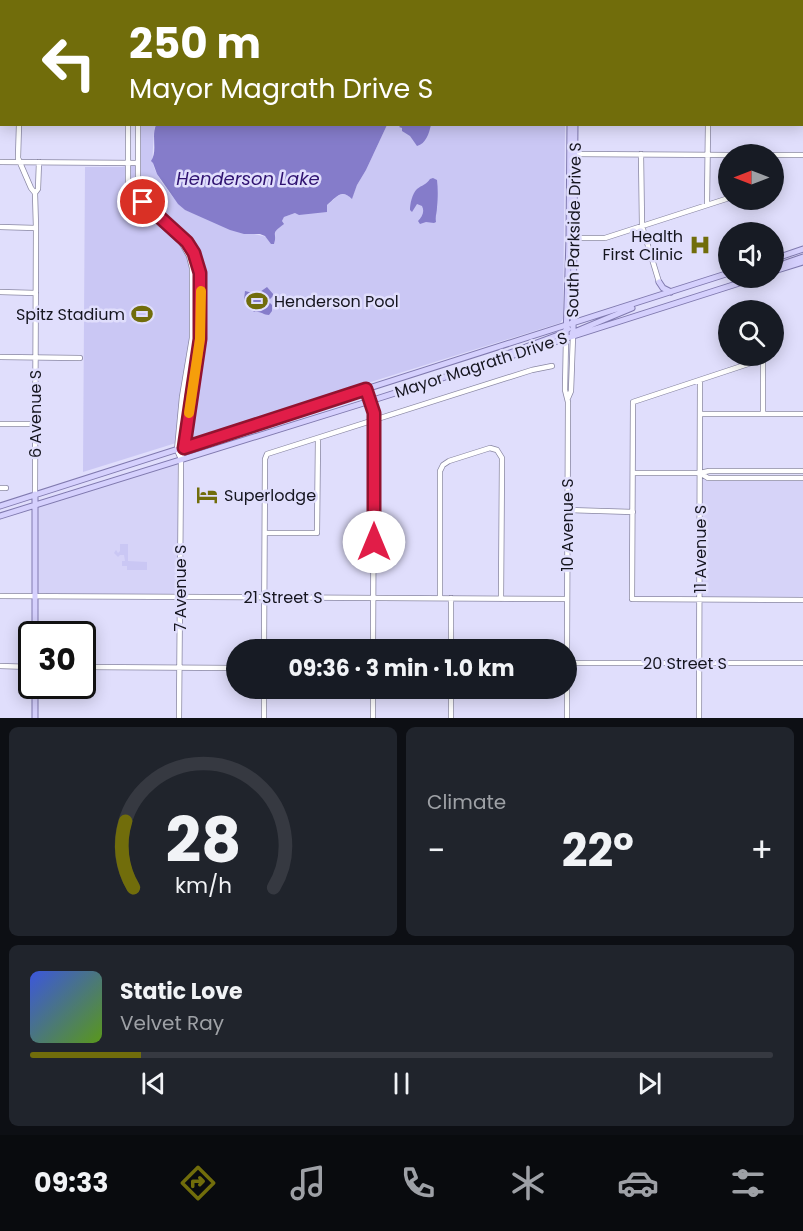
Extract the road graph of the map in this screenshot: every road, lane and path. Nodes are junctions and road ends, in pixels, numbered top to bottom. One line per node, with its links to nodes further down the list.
1 (19, 126): 14 (street, 6 Avenue S)
2 (129, 126): 16 (street)
3 (138, 126): 17 (street)
4 (570, 126): 7 (main road, South Parkside Drive S)
5 (575, 126): 7 (main road, South Parkside Drive S)
6 (708, 126): 9 (street)
7 (572, 154): 8 (street); 24 (main road, South Parkside Drive S)
8 (641, 154): 9 (street); 21 (street)
9 (708, 155): 10 (street); 20 (street)
10 (718, 155)
11 (784, 155): 12 (street)
12 (803, 155)
13 (0, 162): 14 (street)
14 (20, 162): 15 (street); 18 (street, 6 Avenue S)
15 (39, 162): 16 (street); 18 (street, 6 Avenue S)
16 (128, 163): 17 (street); 53 (street)
17 (138, 163): 53 (street)
18 (35, 193): 23 (street, 6 Avenue S)
19 (718, 201): 20 (street)
20 (707, 204): 21 (street)
21 (642, 226): 24 (street); 32 (street)
22 (0, 227): 23 (street)
23 (36, 228): 35 (street, 6 Avenue S)
24 (572, 238): 38 (main road, South Parkside Drive S)
25 (803, 249): 26 (main road)
26 (784, 256)
27 (803, 257): 29 (main road)
28 (803, 262): 30 (main road)
29 (784, 265)
30 (784, 267)
31 (718, 277): 36 (main road, Mayor Magrath Drive S)
32 (659, 282): 36 (main road); 37 (main road)
33 (718, 288): 38 (main road, Mayor Magrath Drive S)
34 (0, 292): 35 (street)
35 (36, 292): 40 (street, 6 Avenue S)
36 (671, 292): 37 (main road, Mayor Magrath Drive S)
37 (656, 297): 38 (main road, Mayor Magrath Drive S)
38 (570, 331): 44 (main road, Mayor Magrath Drive S); 45 (main road, Mayor Magrath Drive S); 62 (street, 10 Avenue S)
39 (0, 357): 40 (street)
40 (36, 357): 41 (street); 51 (street, 6 Avenue S)
41 (80, 358)
42 (552, 366): 49 (street, Mayor Magrath Drive S)
43 (700, 380): 46 (street, 11 Avenue S); 47 (street); 56 (street)
44 (366, 389): 45 (street); 53 (main road, Mayor Magrath Drive S)
45 (370, 401): 49 (street); 54 (main road, Mayor Magrath Drive S)
46 (700, 414): 47 (street); 57 (street, 11 Avenue S)
47 (763, 414): 48 (street)
48 (803, 414)
49 (374, 420): 52 (street, Mayor Magrath Drive S); 70 (street)
50 (0, 424): 51 (street)
51 (35, 424): 59 (street, 6 Avenue S)
52 (318, 438): 65 (street, Mayor Magrath Drive S); 65 (street)
53 (181, 449): 54 (street, 7 Avenue S); 59 (main road, Mayor Magrath Drive S)
54 (181, 459): 60 (main road, Mayor Magrath Drive S); 68 (street, 7 Avenue S)
55 (803, 471): 57 (street)
56 (633, 473): 57 (street); 63 (street)
57 (700, 473): 58 (street); 75 (street, 11 Avenue S)
58 (803, 478)
59 (35, 494): 60 (main road, 6 Avenue S); 61 (main road, Mayor Magrath Drive S)
60 (36, 505): 64 (main road, Mayor Magrath Drive S); 67 (main road, 6 Avenue S)
61 (0, 506)
62 (568, 510): 63 (street); 74 (street, 10 Avenue S)
63 (633, 512): 75 (street)
64 (0, 516)
65 (265, 532): 69 (street)
66 (0, 596): 67 (street, 21 Street S)
67 (35, 596): 68 (street, 21 Street S); 77 (main road, 6 Avenue S)
68 (180, 597): 69 (street, 21 Street S); 88 (street, 7 Avenue S)
69 (264, 597): 70 (street, 21 Street S); 78 (street)
70 (373, 597): 71 (street, 21 Street S); 79 (street)
71 (440, 598): 72 (street, 21 Street S); 73 (street)
72 (451, 598): 73 (street, 21 Street S); 80 (street)
73 (501, 599): 74 (street, 21 Street S)
74 (567, 599): 81 (street, 10 Avenue S)
75 (699, 600): 76 (street); 83 (street, 11 Avenue S)
76 (803, 600)
77 (35, 621)
78 (264, 639)
79 (373, 639)
80 (451, 639)
81 (567, 639)
82 (577, 663): 83 (street, 20 Street S)
83 (699, 663): 84 (street, 20 Street S); 101 (street, 11 Avenue S)
84 (803, 663)
85 (0, 666): 87 (street)
86 (96, 666): 88 (street)
87 (18, 667)
88 (180, 667): 89 (street); 96 (street, 7 Avenue S)
89 (226, 668)
90 (35, 699): 95 (main road)
91 (264, 699): 97 (street)
92 (373, 699): 98 (street)
93 (451, 699): 99 (street)
94 (567, 699): 100 (street)
95 (35, 718)
96 (179, 718)
97 (264, 718)
98 (373, 718)
99 (451, 718)
100 (567, 718)
101 (699, 718)

